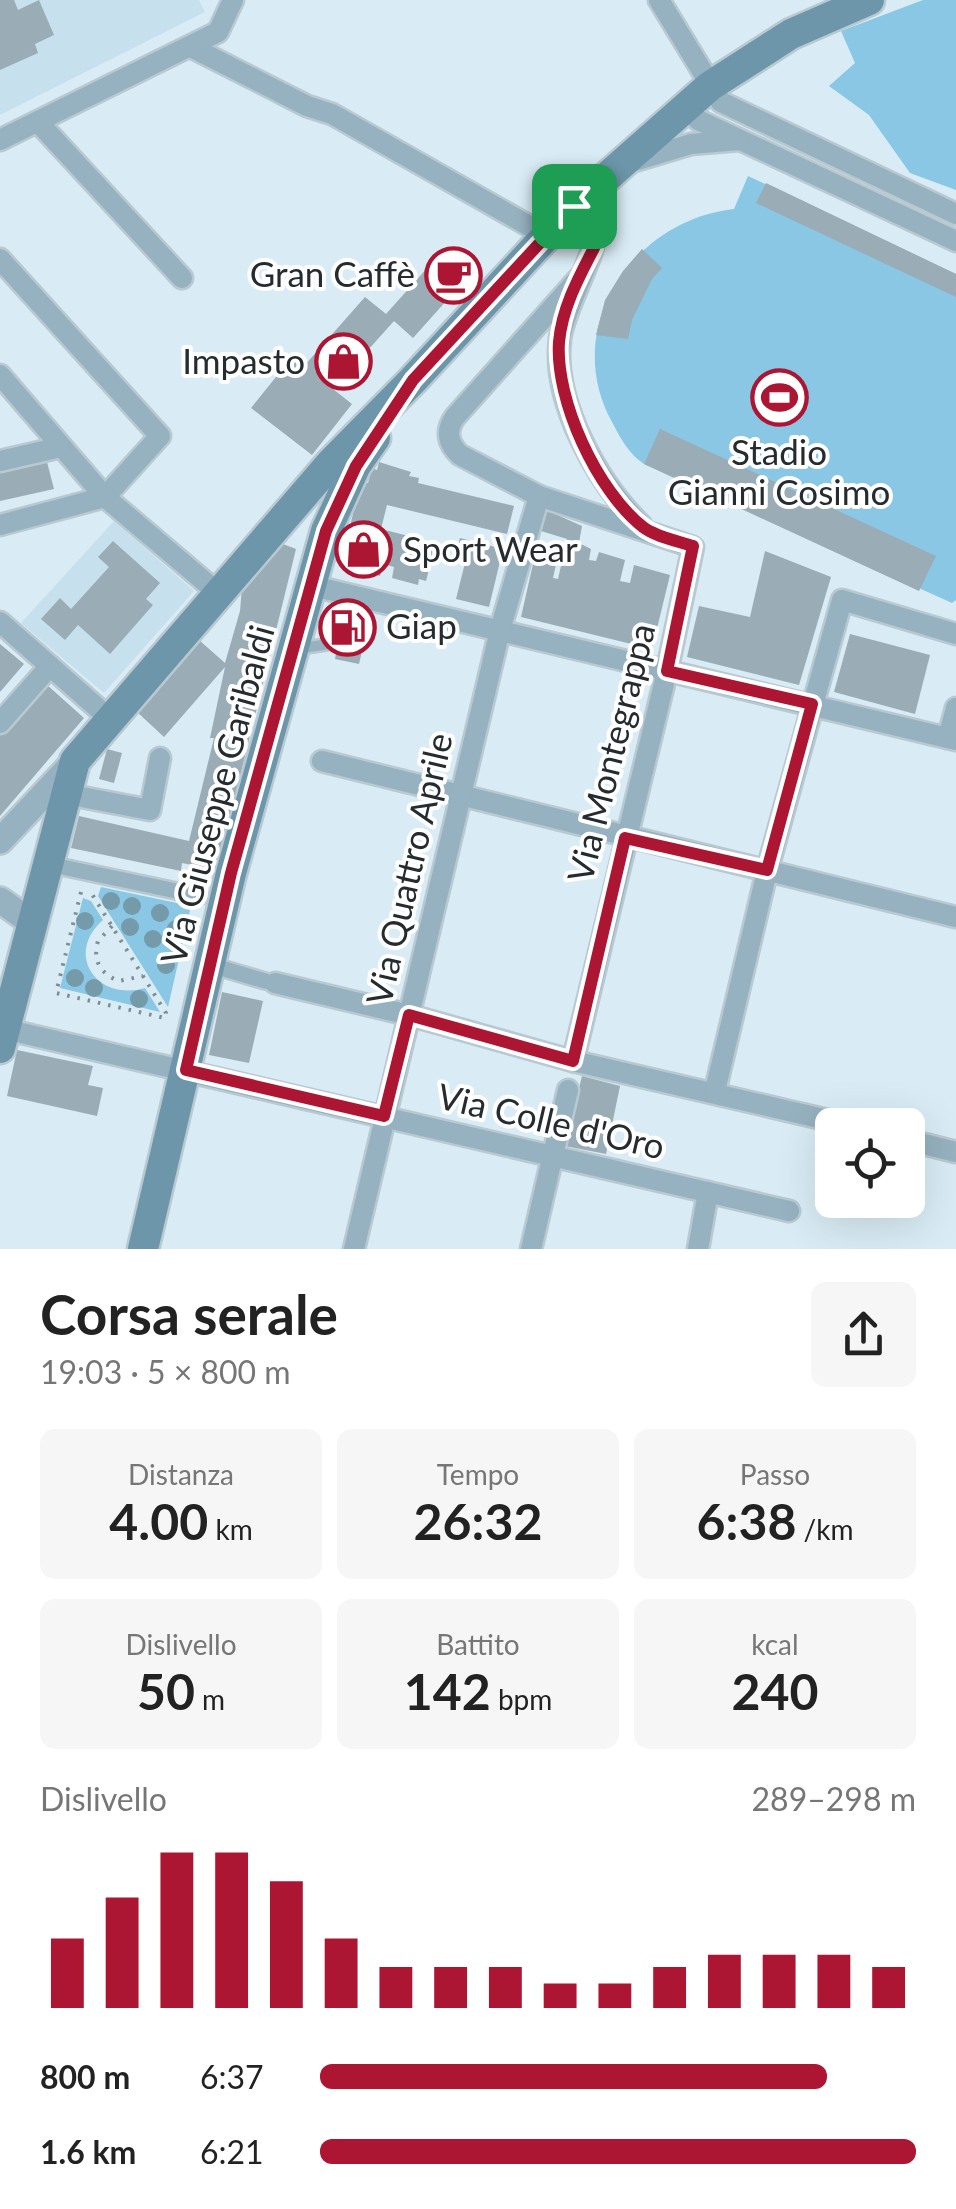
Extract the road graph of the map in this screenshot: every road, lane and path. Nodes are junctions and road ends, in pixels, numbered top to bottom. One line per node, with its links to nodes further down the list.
1 (233, 0): 4 (street)
2 (658, 0): 6 (street)
3 (869, 0): 5 (main road)
4 (191, 47): 9 (street); 15 (street)
5 (752, 58): 6 (main road); 8 (street)
6 (710, 86): 7 (main road); 8 (street)
7 (685, 106): 11 (street); 12 (main road)
8 (755, 120): 14 (street)
9 (38, 122): 10 (street); 18 (street)
10 (0, 140)
11 (742, 140): 12 (street); 16 (street)
12 (615, 168): 13 (main road)
13 (574, 206): 15 (main road); 19 (street)
14 (956, 214)
15 (545, 235): 21 (main road)
16 (956, 241)
17 (0, 259): 25 (street)
18 (182, 278)
19 (579, 278): 26 (street); 29 (street)
20 (0, 376): 22 (street)
21 (413, 380): 27 (main road); 30 (main road, Via Giuseppe Garibaldi)
22 (10, 401): 23 (street)
23 (62, 447): 24 (street); 25 (street)
24 (0, 461)
25 (106, 497): 28 (street); 32 (street)
26 (538, 501): 29 (street); 34 (street, Via Quattro Aprile)
27 (294, 506): 30 (main road); 32 (main road)
28 (0, 526)
29 (646, 530): 37 (street, Via Montegrappa)
30 (326, 531): 31 (main road, Via Giuseppe Garibaldi)
31 (328, 590): 34 (street); 57 (main road, Via Giuseppe Garibaldi)
32 (218, 593): 40 (main road)
33 (6, 627): 36 (street)
34 (500, 630): 37 (street); 47 (street, Via Quattro Aprile)
35 (956, 634): 38 (street)
36 (50, 666): 40 (street); 41 (street)
37 (667, 671): 38 (street); 48 (street, Via Montegrappa)
38 (812, 704): 42 (street); 51 (street)
39 (956, 708): 42 (street)
40 (110, 719): 44 (main road)
41 (0, 723)
42 (952, 739)
43 (160, 758): 46 (street)
44 (74, 761): 46 (main road); 49 (street)
45 (322, 761): 47 (street)
46 (66, 794): 50 (main road)
47 (461, 797): 48 (street); 60 (street, Via Quattro Aprile)
48 (625, 838): 51 (street); 62 (street, Via Montegrappa)
49 (0, 840)
50 (50, 854): 52 (street); 55 (main road)
51 (767, 870): 54 (street); 65 (street)
52 (200, 896)
53 (0, 900): 55 (street)
54 (956, 917)
55 (32, 923): 61 (main road)
56 (112, 926): 58 (path); 58 (path); 58 (path)
57 (211, 965): 59 (street); 63 (main road, Via Giuseppe Garibaldi)
58 (143, 976)
59 (270, 982): 60 (street)
60 (409, 1015): 62 (street); 66 (street, Via Quattro Aprile)
61 (2, 1035): 63 (street, Via Colle d'Oro)
62 (573, 1061): 65 (street)
63 (186, 1070): 66 (street, Via Colle d'Oro); 73 (main road, Via Giuseppe Garibaldi)
64 (568, 1090): 70 (street)
65 (714, 1092): 67 (street)
66 (384, 1116): 70 (street, Via Colle d'Oro); 74 (street, Via Quattro Aprile)
67 (815, 1117)
68 (925, 1144): 69 (street)
69 (956, 1152)
70 (552, 1156): 71 (street, Via Colle d'Oro); 75 (street)
71 (708, 1192): 72 (street, Via Colle d'Oro); 76 (street)
72 (789, 1211)
73 (144, 1249)
74 (354, 1249)
75 (531, 1249)
76 (698, 1249)

